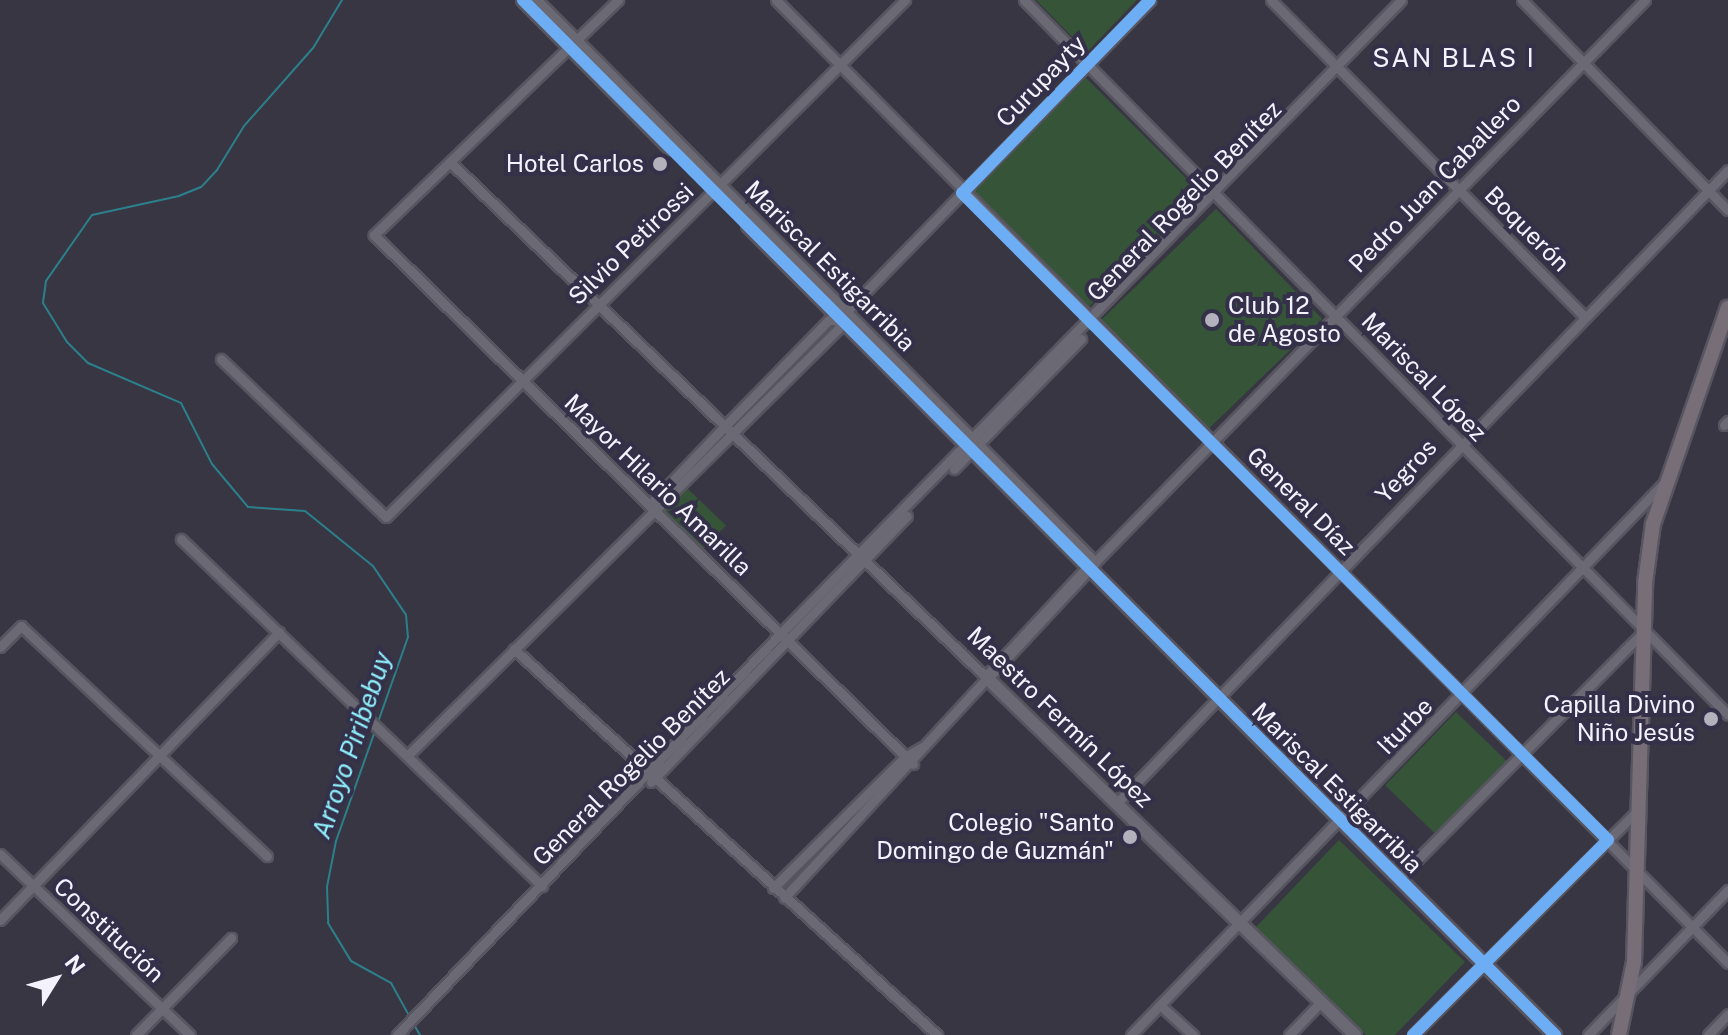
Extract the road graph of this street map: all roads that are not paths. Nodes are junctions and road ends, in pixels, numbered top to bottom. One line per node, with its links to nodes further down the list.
1 (523, 0): 13 (street)
2 (535, 0): 13 (street)
3 (618, 0): 13 (street)
4 (776, 0): 16 (street, General Díaz)
5 (905, 0): 16 (street, Silvio Petirossi)
6 (1024, 0): 15 (street, Mariscal López)
7 (1150, 0): 15 (street, Curupayty)
8 (1271, 0): 17 (street, Boquerón)
9 (1401, 0): 17 (street, General Rogelio Benítez)
10 (1409, 0): 17 (street, General Rogelio Benítez)
11 (1522, 0): 14 (street)
12 (1645, 0): 14 (street, Pedro Juan Caballero)
13 (572, 44): 18 (street); 20 (street, Mariscal Estigarribia)
14 (1584, 63): 21 (street, Pedro Juan Caballero); 22 (street)
15 (1088, 64): 23 (street, Curupayty); 24 (street, Mariscal López)
16 (840, 65): 20 (street, Silvio Petirossi); 23 (street, General Díaz)
17 (1339, 68): 21 (street, Boquerón); 24 (street, General Rogelio Benítez)
18 (450, 162): 26 (street, Maestro Fermín López); 33 (street, Mayor Hilario Amarilla)
19 (1728, 170): 22 (street, Yegros)
20 (716, 188): 26 (street, Silvio Petirossi); 29 (street, Mariscal Estigarribia)
21 (1460, 190): 28 (street, Pedro Juan Caballero); 30 (street, Boquerón)
22 (1709, 190): 25 (street); 30 (street, Yegros)
23 (962, 193): 29 (street, Curupayty); 31 (street, General Díaz)
24 (1216, 194): 28 (street, Mariscal López); 31 (street, General Rogelio Benítez)
25 (1728, 210)
26 (599, 304): 33 (street, Silvio Petirossi); 34 (street, Maestro Fermín López)
27 (1728, 308): 39 (main road)
28 (1337, 316): 36 (street, Mariscal López); 37 (street, Pedro Juan Caballero)
29 (842, 317): 34 (street, Curupayty); 35 (street, Curupayty); 38 (street, Mariscal Estigarribia)
30 (1585, 317): 36 (street, Yegros)
31 (1092, 323): 37 (street, General Díaz); 38 (street, General Rogelio Benítez)
32 (221, 359): 33 (street, Silvio Petirossi)
33 (522, 379): 40 (street, Mayor Hilario Amarilla)
34 (726, 425): 35 (street, Maestro Fermín López); 40 (street, Curupayty)
35 (734, 433): 40 (street, Curupayty); 42 (street, Maestro Fermín López)
36 (1460, 442): 44 (street, Mariscal López); 45 (street, Yegros)
37 (1212, 443): 43 (street, Pedro Juan Caballero); 45 (street, General Díaz)
38 (972, 447): 42 (street, General Rogelio Benítez); 43 (street, Mariscal Estigarribia)
39 (1662, 485): 44 (street, Iturbe); 46 (main road)
40 (655, 509): 48 (street, Mayor Hilario Amarilla); 50 (street)
41 (181, 539): 47 (street)
42 (864, 558): 48 (street, General Rogelio Benítez); 51 (street, Maestro Fermín López)
43 (1091, 567): 51 (street, Pedro Juan Caballero); 53 (street, Mariscal Estigarribia)
44 (1582, 567): 46 (street, Mariscal López); 52 (street, Iturbe)
45 (1341, 572): 52 (street, General Díaz); 53 (street, Yegros)
46 (1644, 631): 54 (street, Mariscal López); 56 (street); 61 (main road)
47 (279, 632): 55 (street); 57 (street)
48 (785, 636): 58 (street, Mayor Hilario Amarilla); 59 (street, General Rogelio Benítez)
49 (0, 647): 57 (street)
50 (514, 649): 55 (street); 59 (street)
51 (987, 678): 58 (street, Pedro Juan Caballero); 60 (street, Maestro Fermín López)
52 (1463, 695): 56 (street, General Díaz); 62 (street, Iturbe)
53 (1216, 699): 60 (street, Yegros); 62 (street, Mariscal Estigarribia)
54 (1727, 711)
55 (409, 754): 69 (street)
56 (1522, 754): 63 (street, General Díaz); 67 (street)
57 (158, 755): 65 (street); 68 (street)
58 (909, 760): 70 (street); 72 (street)
59 (652, 776): 69 (street, General Rogelio Benítez); 70 (street)
60 (1118, 802): 74 (street, Maestro Fermín López)
61 (1639, 809): 63 (street); 66 (main road)
62 (1340, 822): 67 (street, Mariscal Estigarribia); 74 (street, Iturbe)
63 (1608, 840): 66 (street, General Díaz); 78 (street)
64 (0, 854): 68 (street, Constitución)
65 (267, 856)
66 (1639, 871): 75 (street, General Díaz); 79 (main road)
67 (1398, 879): 78 (street, Mariscal Estigarribia)
68 (33, 886): 73 (street); 82 (street, Constitución)
69 (542, 886): 84 (street, General Rogelio Benítez)
70 (773, 888): 72 (street)
71 (1728, 890): 75 (street)
72 (784, 898): 87 (street)
73 (0, 920)
74 (1241, 924): 80 (street, Maestro Fermín López); 81 (street, Iturbe)
75 (1693, 927): 77 (street, General Díaz); 79 (street)
76 (231, 938): 82 (street)
77 (1728, 963)
78 (1483, 964): 92 (street); 93 (street, Mariscal Estigarribia)
79 (1631, 991): 94 (street); 95 (main road)
80 (1321, 1002): 90 (street); 91 (street, Maestro Fermín López)
81 (1160, 1005): 88 (street, Iturbe); 89 (street)
82 (162, 1008): 85 (street); 86 (street, Constitución)
83 (1728, 1014): 96 (street)
84 (398, 1033)
85 (136, 1035)
86 (190, 1035)
87 (937, 1035)
88 (1131, 1035)
89 (1193, 1035)
90 (1289, 1035)
91 (1355, 1035)
92 (1413, 1035)
93 (1555, 1035)
94 (1588, 1035)
95 (1619, 1035)
96 (1708, 1035)

